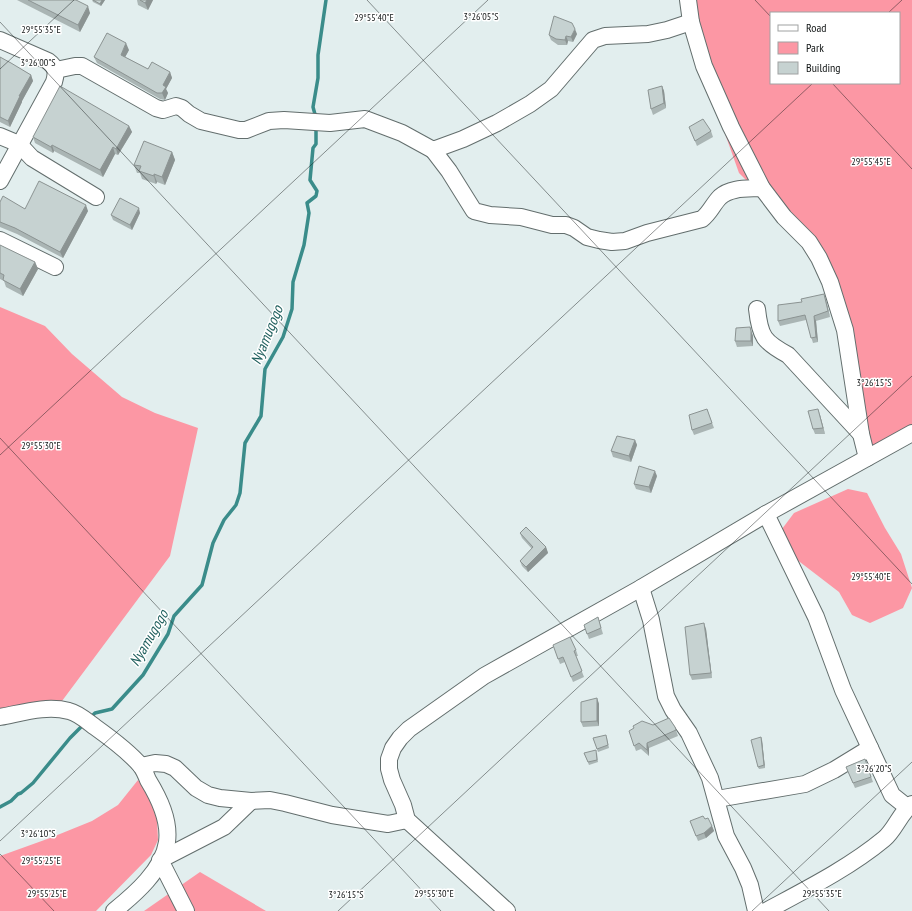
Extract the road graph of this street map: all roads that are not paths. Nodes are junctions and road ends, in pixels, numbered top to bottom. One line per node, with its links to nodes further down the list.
1 (688, 0): 2 (street)
2 (691, 22): 7 (street); 9 (street)
3 (0, 40): 4 (street)
4 (56, 70): 6 (street); 7 (street)
5 (0, 136): 6 (street)
6 (19, 144): 8 (street); 10 (street)
7 (433, 150): 9 (street)
8 (0, 181)
9 (762, 188): 14 (street)
10 (96, 197)
11 (0, 240): 12 (street)
12 (56, 267)
13 (757, 309): 14 (street)
14 (861, 434): 16 (street)
15 (912, 434): 16 (street)
16 (867, 458): 17 (street)
17 (766, 514): 18 (street); 20 (street)
18 (641, 588): 22 (street); 25 (street)
19 (0, 717): 21 (street)
20 (870, 748): 22 (street); 24 (street)
21 (141, 766): 23 (street); 26 (street)
22 (717, 799): 30 (street)
23 (250, 801): 25 (street); 26 (street)
24 (909, 806): 31 (street)
25 (407, 820): 29 (street)
26 (160, 860): 27 (street); 28 (street)
27 (114, 911)
28 (186, 911)
29 (507, 911)
30 (756, 911)
31 (766, 911)

